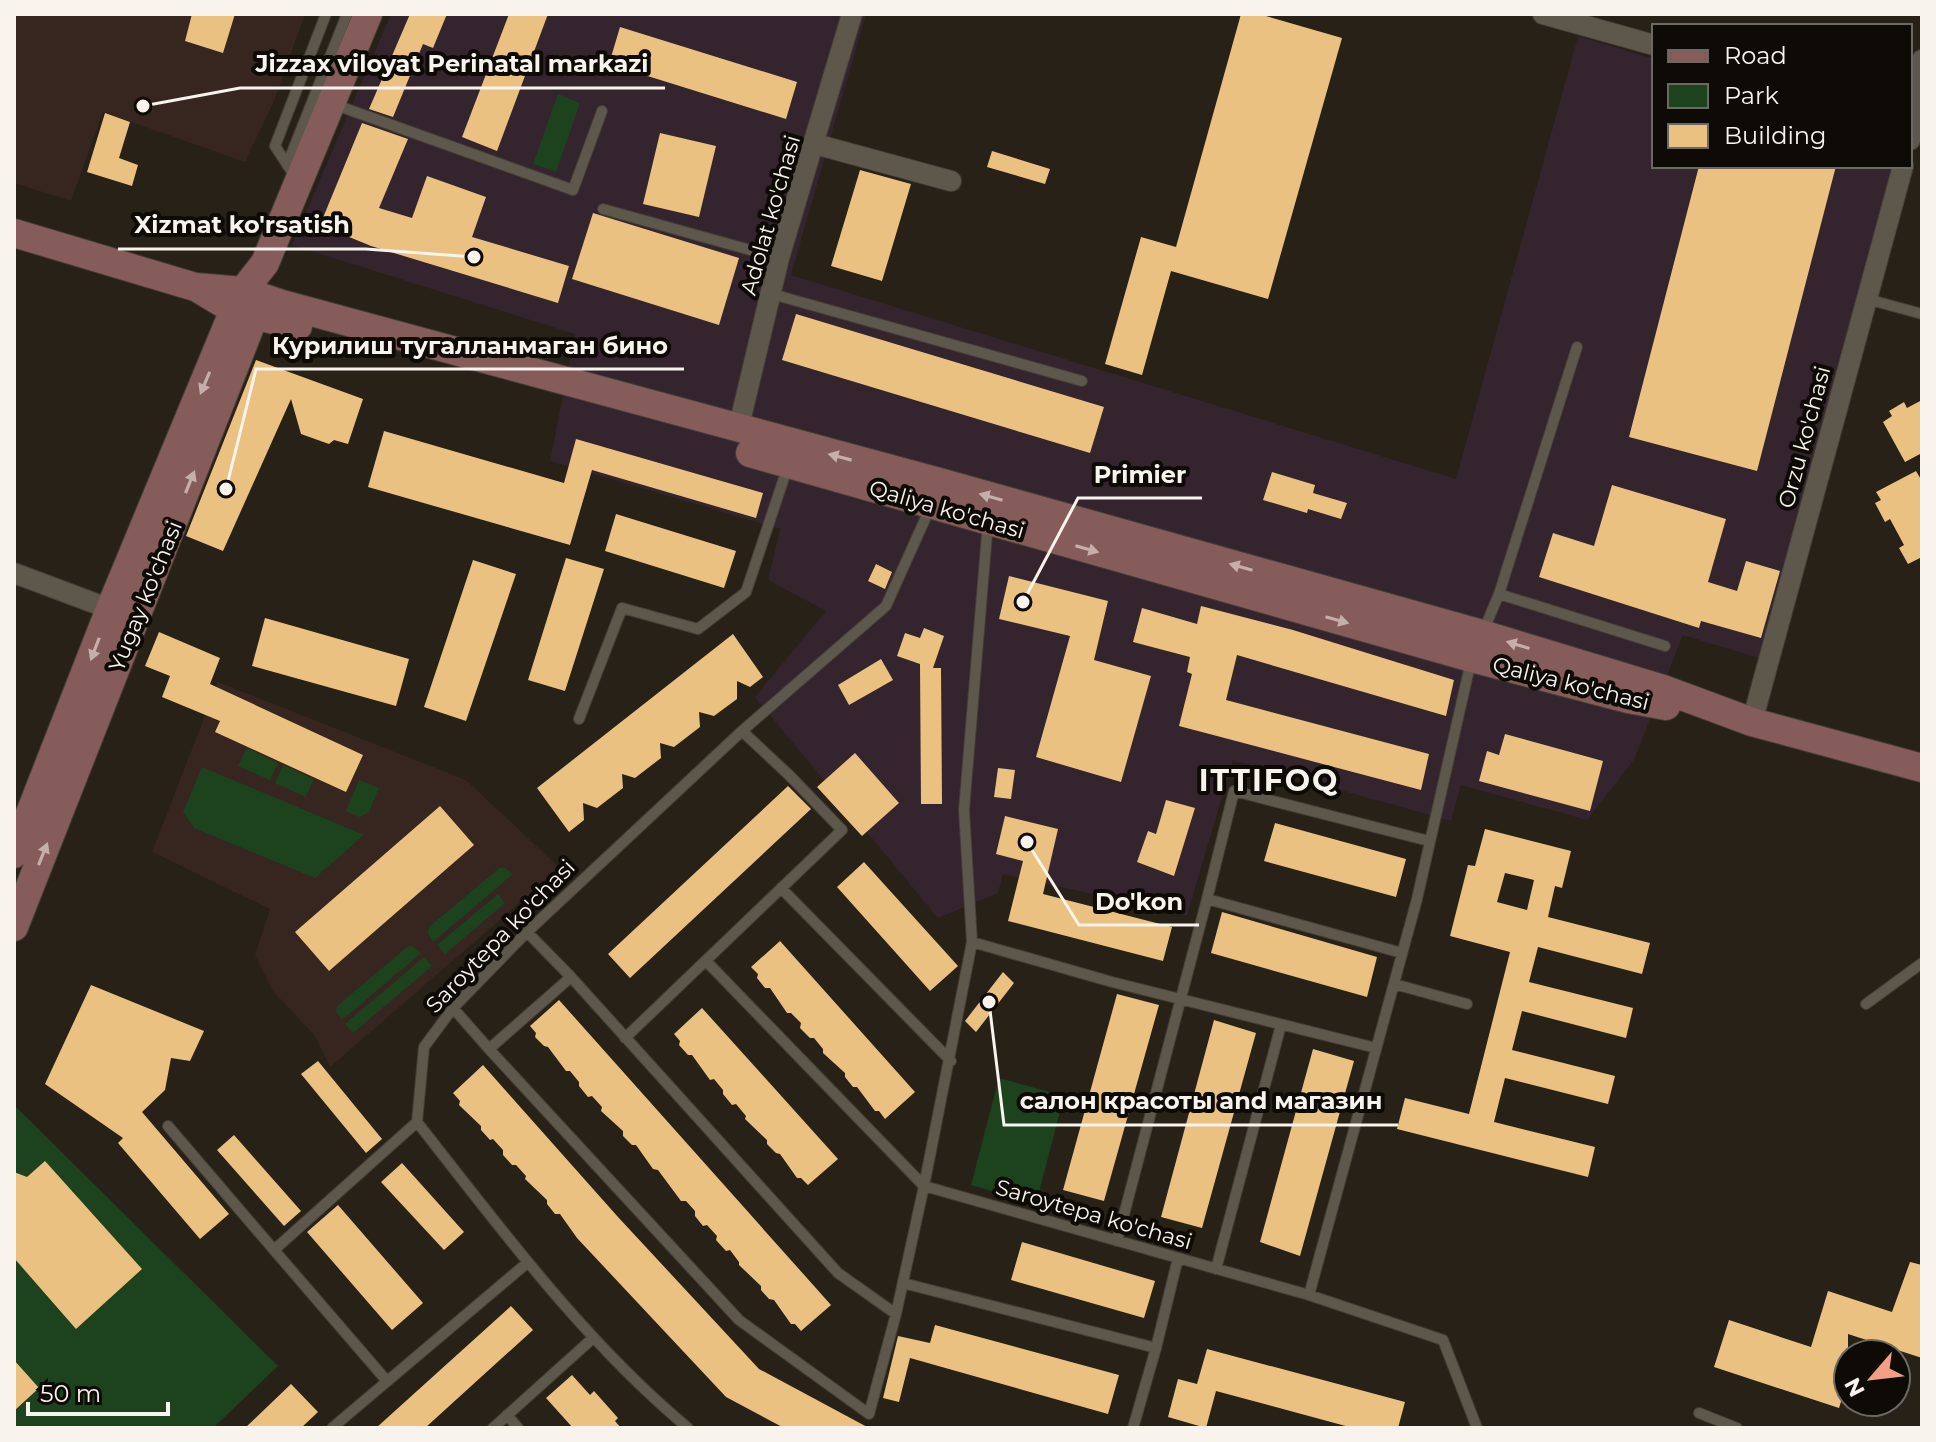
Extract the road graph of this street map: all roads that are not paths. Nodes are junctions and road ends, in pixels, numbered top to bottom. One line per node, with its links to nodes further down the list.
1 (326, 14): 13 (lane)
2 (347, 14): 13 (lane)
3 (368, 14): 8 (main road, Yugay ko'chasi)
4 (852, 14): 11 (street, Adolat ko'chasi)
5 (1543, 14): 6 (street)
6 (1652, 44)
7 (1922, 60): 10 (street)
8 (331, 104): 9 (lane); 13 (main road, Yugay ko'chasi)
9 (602, 111)
10 (1913, 118)
11 (815, 144): 14 (street); 17 (street, Adolat ko'chasi)
12 (1902, 168): 19 (street, Orzu ko'chasi)
13 (293, 174): 20 (main road, Yugay ko'chasi)
14 (951, 181)
15 (603, 209): 17 (lane)
16 (14, 233): 20 (main road, Qaliya ko'chasi)
17 (779, 258): 18 (street, Adolat ko'chasi)
18 (772, 294): 23 (lane); 24 (street, Adolat ko'chasi)
19 (1867, 299): 21 (lane); 34 (street, Orzu ko'chasi)
20 (248, 303): 24 (main road, Qaliya ko'chasi); 25 (main road, Qaliya ko'chasi); 30 (main road, Yugay ko'chasi, one-way to 30); 41 (main road, Yugay ko'chasi, one-way to 20)
21 (1922, 314)
22 (1577, 347): 29 (lane)
23 (1082, 381)
24 (738, 430): 26 (main road, Qaliya ko'chasi, one-way to 24)
25 (789, 464): 26 (main road, Qaliya ko'chasi); 33 (lane)
26 (937, 494): 27 (main road, Qaliya ko'chasi); 31 (main road, Qaliya ko'chasi, one-way to 26); 35 (lane, Saroytepa ko'chasi)
27 (988, 520): 31 (main road, Qaliya ko'chasi, one-way to 31); 43 (lane)
28 (14, 573): 30 (street)
29 (1499, 594): 31 (lane); 32 (lane)
30 (110, 609): 38 (main road, Yugay ko'chasi, one-way to 38)
31 (1477, 646): 34 (main road, Qaliya ko'chasi); 37 (lane)
32 (1665, 646)
33 (579, 719)
34 (1752, 722): 36 (main road, Qaliya ko'chasi)
35 (742, 731): 39 (lane); 42 (lane, Saroytepa ko'chasi)
36 (1922, 768)
37 (1429, 841): 40 (lane); 44 (lane)
38 (14, 854)
39 (781, 888): 45 (lane); 57 (lane)
40 (1207, 899): 44 (lane); 49 (lane)
41 (14, 927)
42 (527, 932): 47 (lane); 52 (lane, Saroytepa ko'chasi)
43 (972, 942): 49 (lane); 57 (lane)
44 (1402, 953): 48 (lane)
45 (707, 962): 54 (lane); 60 (lane)
46 (1922, 963): 51 (lane)
47 (571, 977): 54 (lane); 56 (lane)
48 (1394, 984): 50 (lane); 55 (lane)
49 (1182, 1000): 53 (lane); 61 (lane)
50 (1467, 1004)
51 (1866, 1004)
52 (453, 1008): 56 (lane); 58 (lane, Saroytepa ko'chasi)
53 (1281, 1025): 55 (lane); 65 (lane)
54 (625, 1038): 68 (lane)
55 (1376, 1048): 67 (lane)
56 (489, 1049): 68 (lane)
57 (951, 1061): 60 (lane)
58 (417, 1122): 62 (lane); 64 (lane)
59 (168, 1126): 62 (lane)
60 (924, 1186): 61 (lane, Saroytepa ko'chasi); 66 (lane)
61 (1117, 1241): 63 (lane, Saroytepa ko'chasi)
62 (274, 1250): 71 (lane)
63 (1178, 1258): 65 (lane, Saroytepa ko'chasi); 70 (lane)
64 (527, 1263): 69 (lane); 71 (lane)
65 (1216, 1269): 67 (lane, Saroytepa ko'chasi)
66 (903, 1283): 68 (lane); 70 (lane)
67 (1309, 1295): 79 (lane, Saroytepa ko'chasi)
68 (896, 1314)
69 (593, 1338): 73 (lane); 77 (lane)
70 (1156, 1348): 78 (lane)
71 (386, 1380): 74 (lane)
72 (1699, 1413): 80 (lane)
73 (507, 1415): 75 (lane); 76 (lane)
74 (332, 1428)
75 (493, 1428)
76 (518, 1428)
77 (688, 1428)
78 (1133, 1428)
79 (1477, 1428)
80 (1737, 1428)

